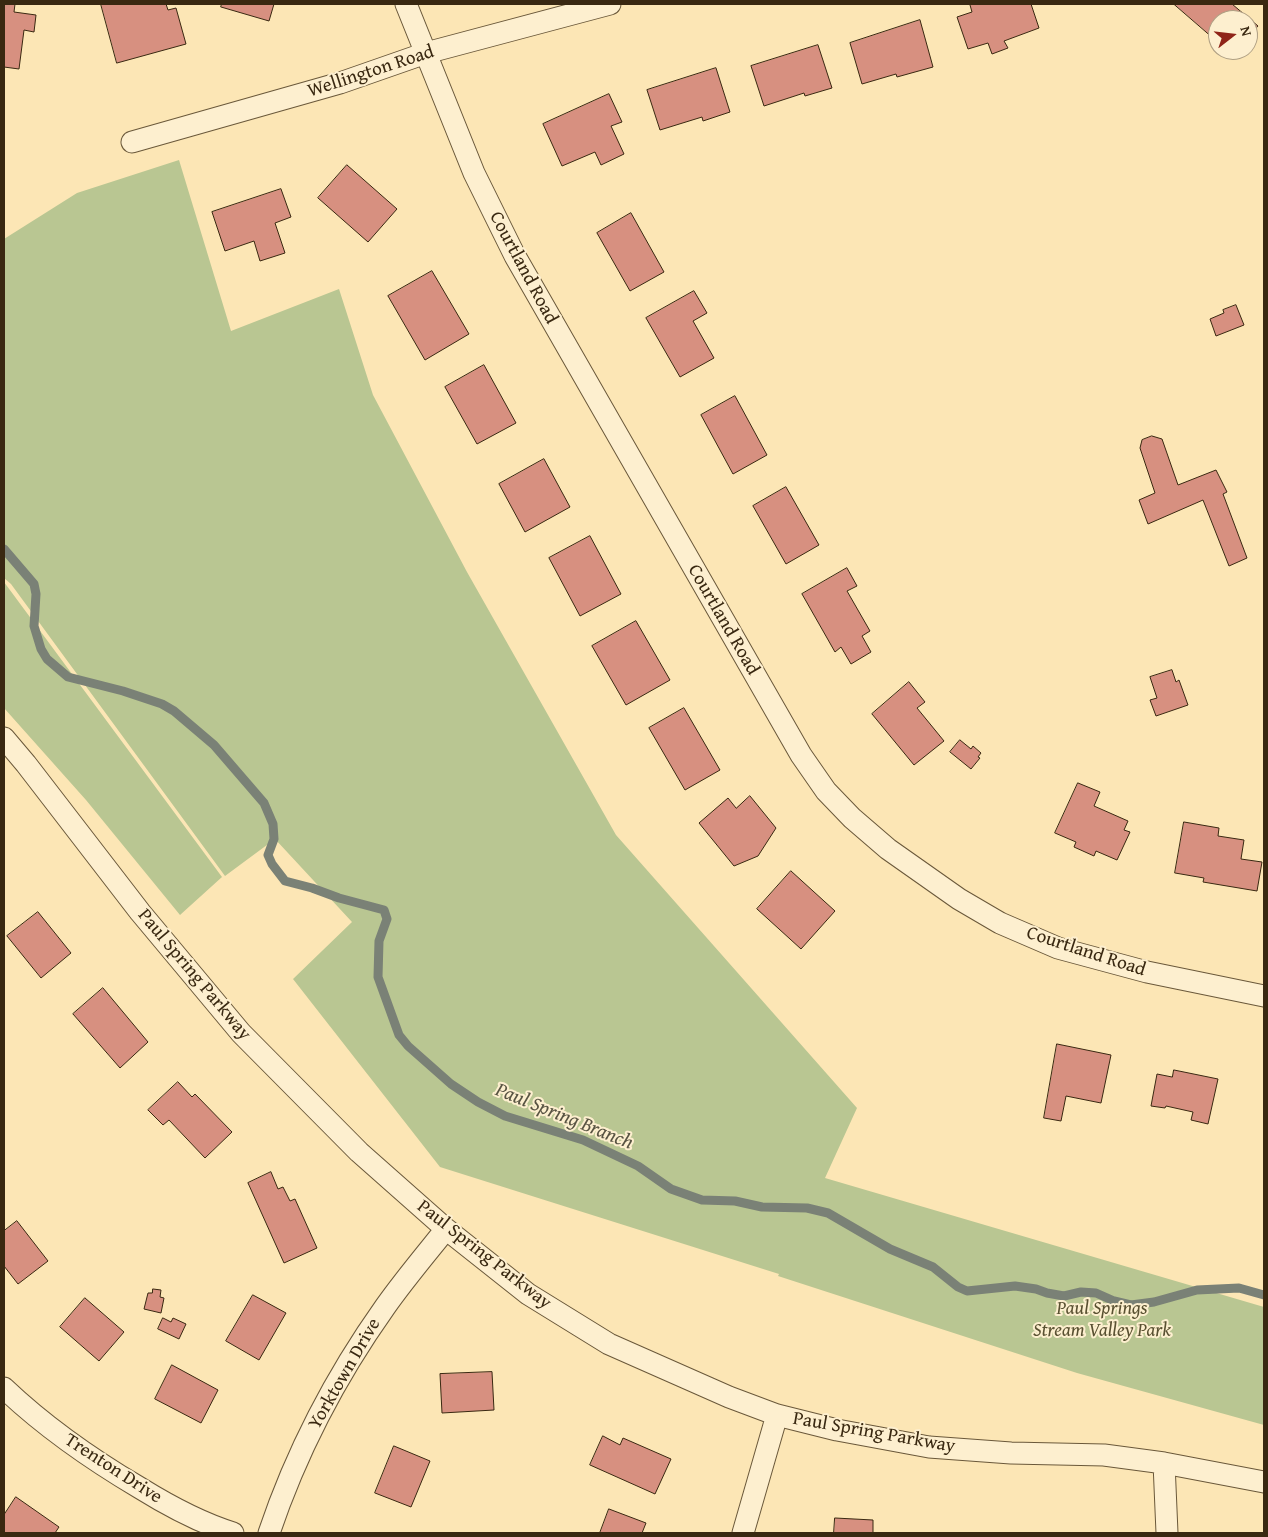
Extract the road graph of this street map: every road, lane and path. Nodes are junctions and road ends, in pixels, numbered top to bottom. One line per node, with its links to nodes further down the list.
1 (406, 4): 3 (street, Courtland Road)
2 (610, 4): 3 (street, Wellington Road)
3 (426, 53): 4 (street, Wellington Road); 6 (street, Courtland Road)
4 (132, 142)
5 (4, 738): 7 (street, Paul Spring Parkway)
6 (1264, 996)
7 (446, 1229): 9 (street, Paul Spring Parkway); 13 (street, Yorktown Drive)
8 (4, 1388): 12 (street, Trenton Drive)
9 (777, 1415): 10 (street, Paul Spring Parkway); 14 (street)
10 (1164, 1463): 11 (street, Paul Spring Parkway); 15 (street)
11 (1264, 1482)
12 (233, 1533)
13 (269, 1533)
14 (743, 1533)
15 (1167, 1533)

